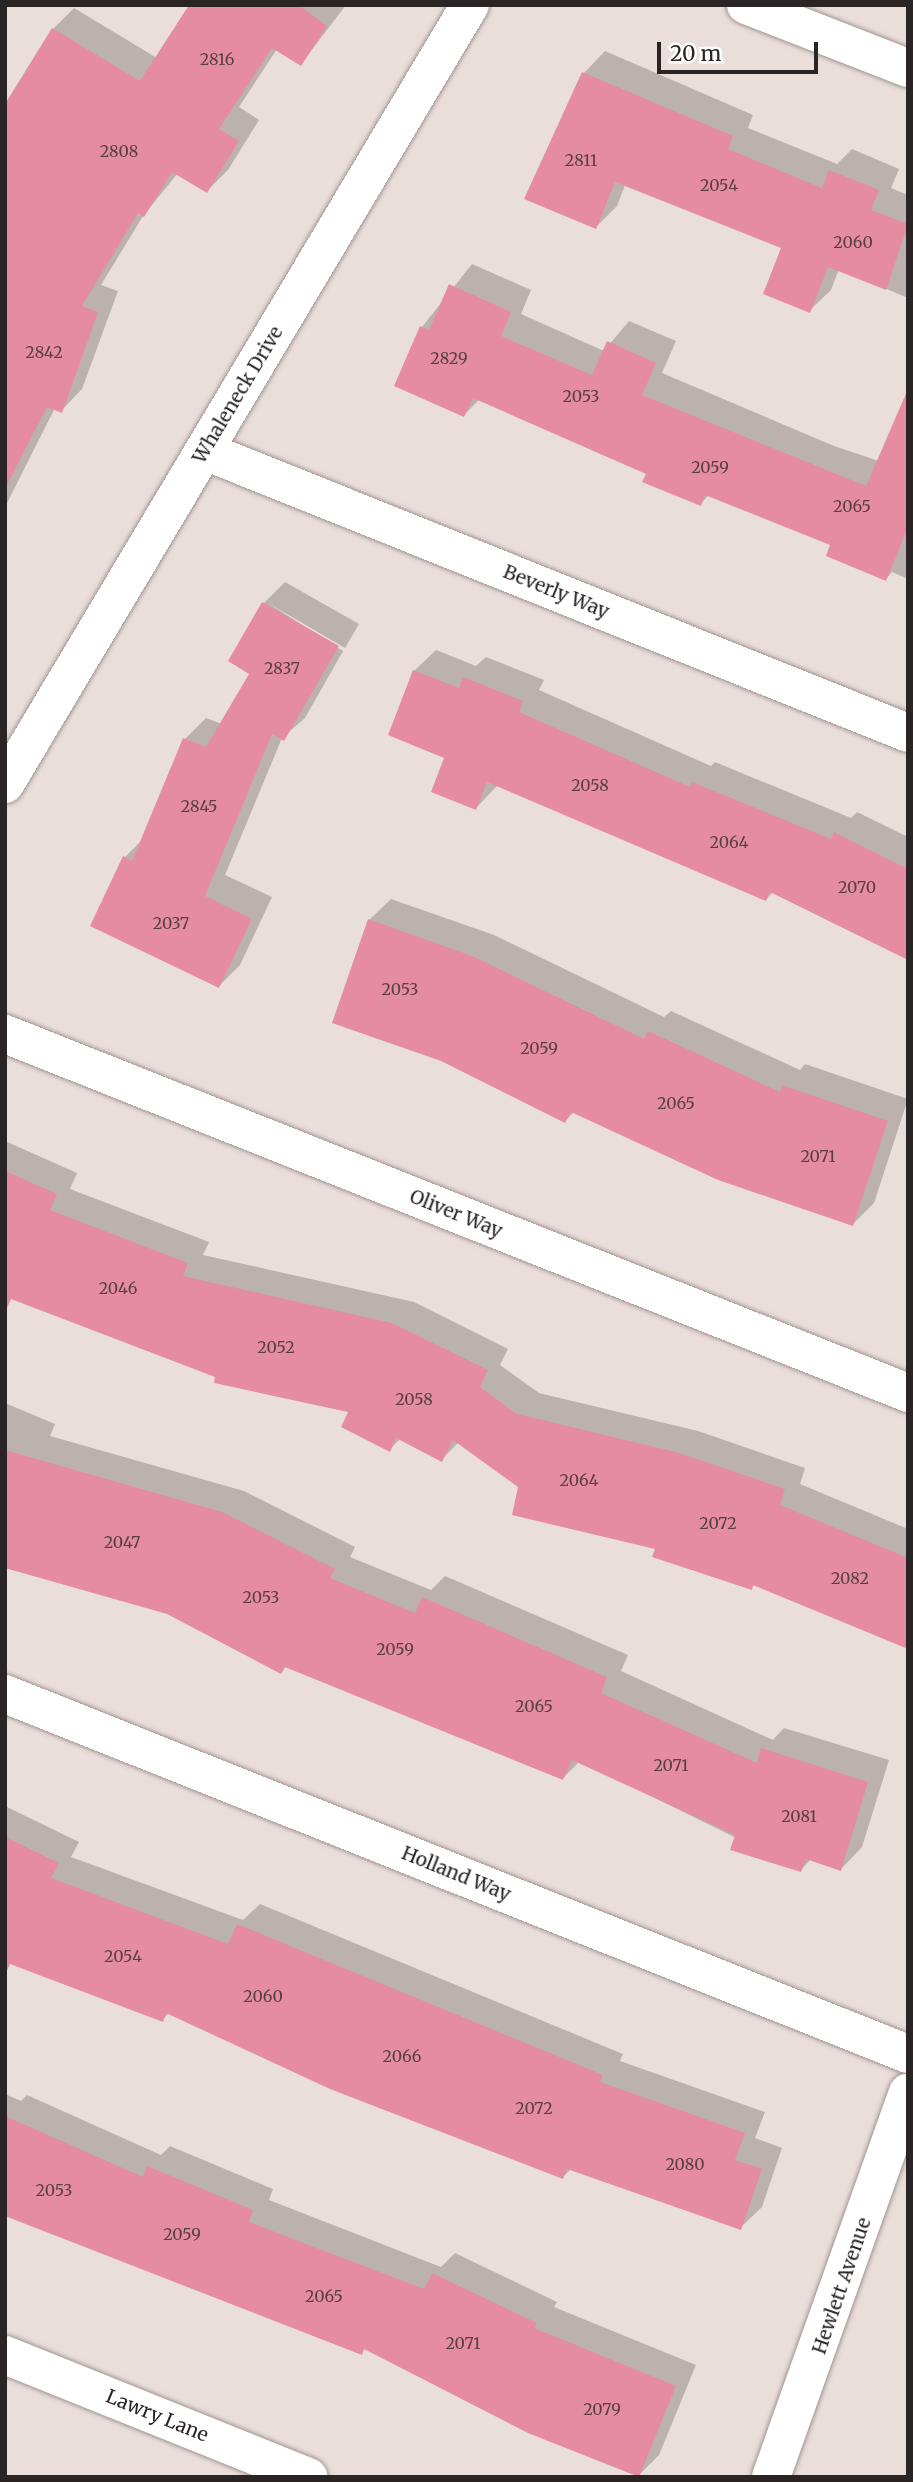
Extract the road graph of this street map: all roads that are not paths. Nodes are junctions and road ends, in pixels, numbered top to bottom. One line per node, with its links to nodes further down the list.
1 (470, 5): 4 (street, Whaleneck Drive)
2 (746, 5): 3 (street)
3 (908, 68)
4 (205, 451): 5 (street, Beverly Way); 6 (street, Whaleneck Drive)
5 (908, 733)
6 (5, 783)
7 (5, 1034): 8 (street, Oliver Way)
8 (908, 1394)
9 (5, 1694): 10 (street, Holland Way)
10 (908, 2054)
11 (908, 2093): 14 (street, Hewlett Avenue)
12 (5, 2356): 13 (street, Lawry Lane)
13 (308, 2477)
14 (771, 2477)

